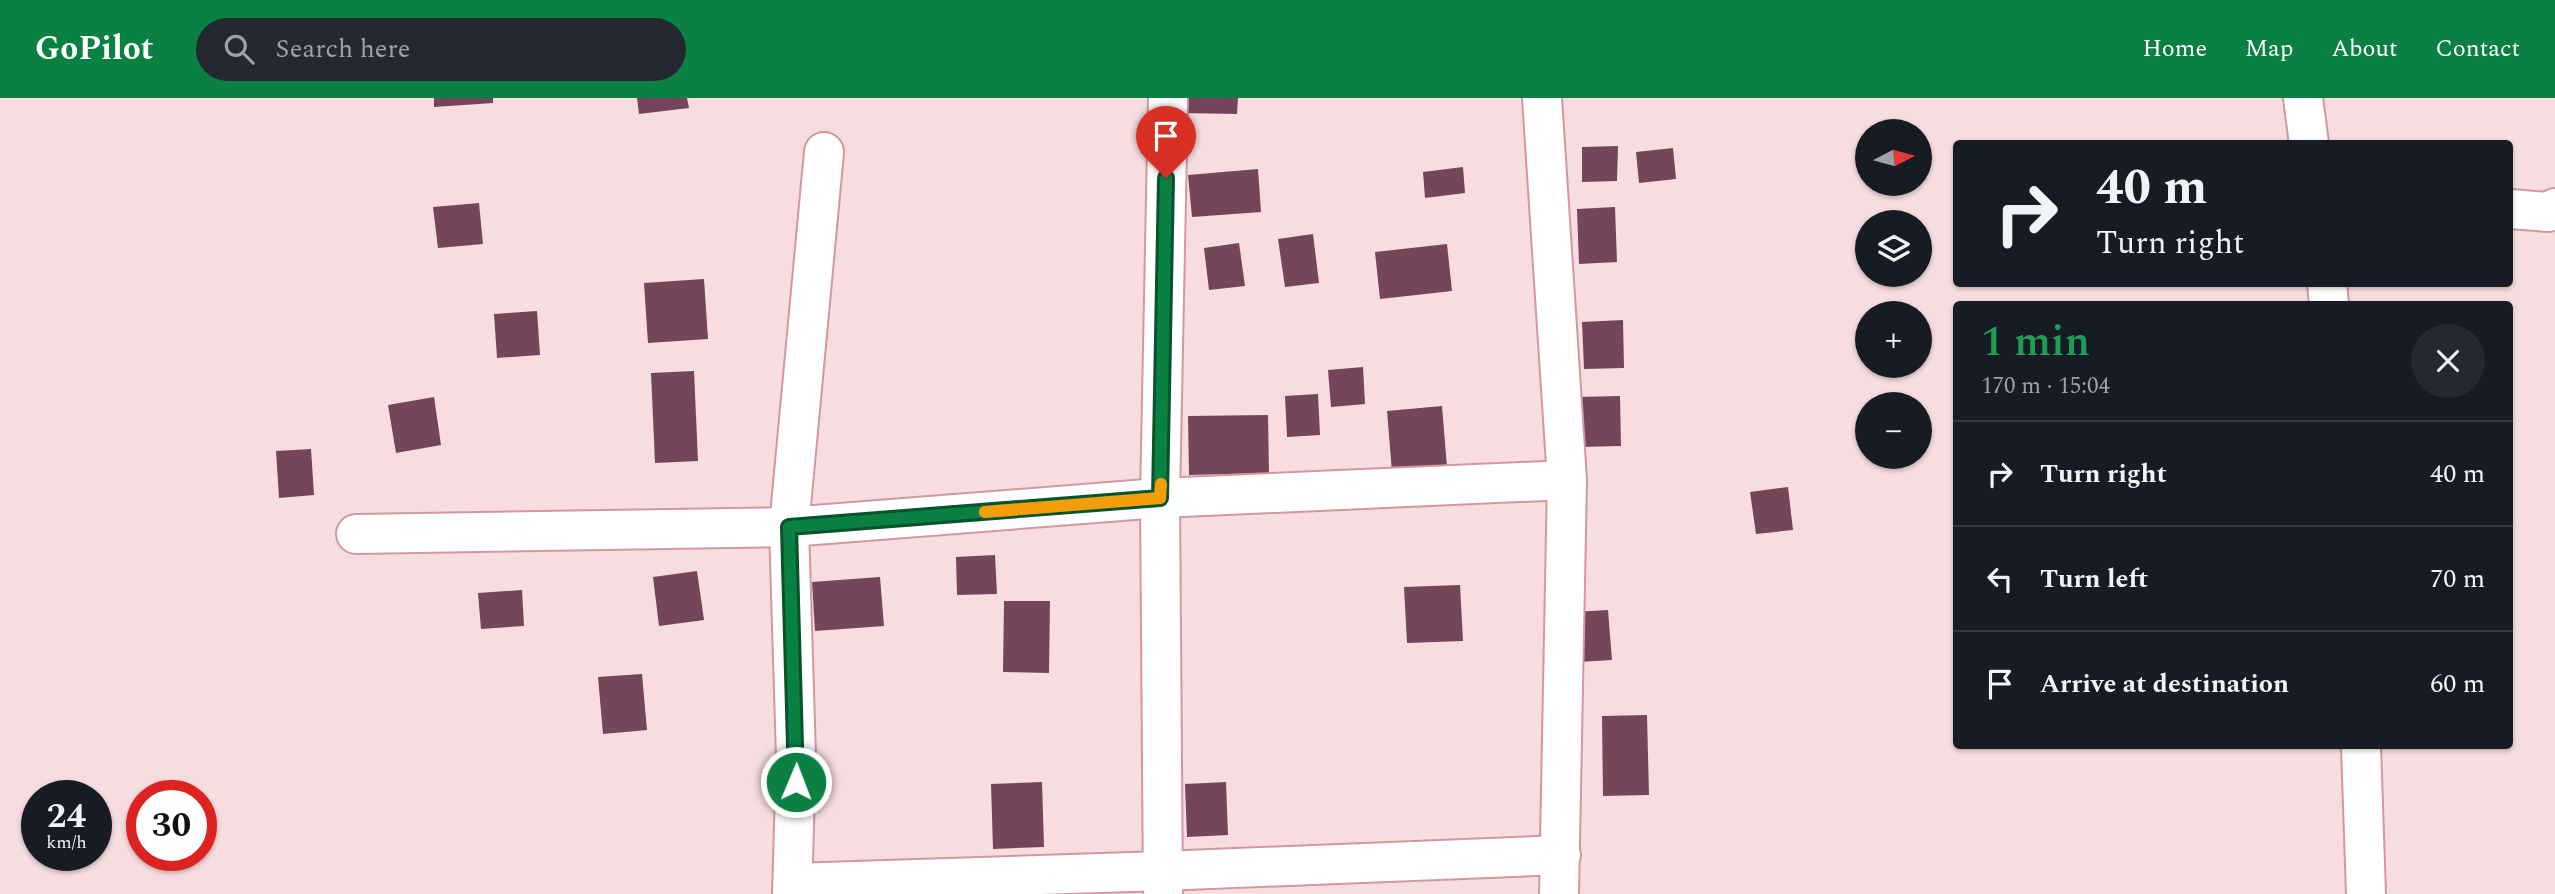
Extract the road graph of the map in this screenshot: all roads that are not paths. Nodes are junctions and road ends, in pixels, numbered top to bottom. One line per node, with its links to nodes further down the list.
1 (1168, 98): 9 (street)
2 (1542, 98): 8 (street)
3 (2303, 98): 4 (street)
4 (2308, 140)
5 (824, 152): 10 (street)
6 (2555, 208): 7 (street)
7 (2513, 209)
8 (1567, 480): 9 (street); 13 (street)
9 (1160, 498): 10 (street); 14 (street)
10 (789, 527): 11 (street); 15 (street)
11 (356, 534)
12 (2361, 749): 17 (street)
13 (1561, 855): 14 (street); 16 (street)
14 (1163, 883): 15 (street)
15 (792, 888)
16 (1559, 894)
17 (2366, 894)

